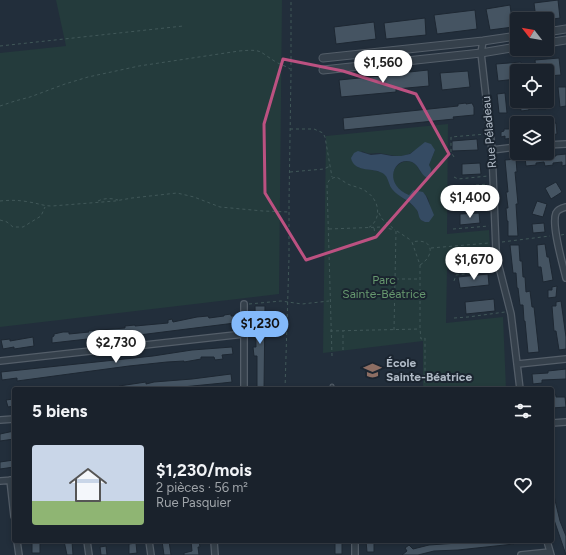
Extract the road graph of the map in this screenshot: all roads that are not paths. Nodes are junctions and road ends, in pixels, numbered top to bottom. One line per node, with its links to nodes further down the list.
1 (566, 29): 2 (street)
2 (554, 31)
3 (510, 37): 5 (street)
4 (566, 40): 6 (street)
5 (483, 41): 8 (street, Rue Péladeau); 9 (street)
6 (554, 42)
7 (510, 48): 8 (street)
8 (481, 53): 10 (street); 14 (street, Rue Péladeau)
9 (323, 58)
10 (323, 70)
11 (566, 144): 12 (street)
12 (554, 145)
13 (510, 149): 14 (street)
14 (492, 150): 21 (street, Rue Péladeau)
15 (566, 207): 16 (street)
16 (566, 278)
17 (244, 304): 18 (street)
18 (244, 334): 20 (street); 22 (street)
19 (566, 359): 21 (street)
20 (0, 361)
21 (518, 364): 23 (street, Rue Péladeau)
22 (244, 387)
23 (520, 387)
24 (12, 419): 25 (street)
25 (0, 420)
26 (566, 422): 27 (street)
27 (554, 423)
28 (12, 480): 29 (street)
29 (0, 481)
30 (17, 543): 37 (street)
31 (86, 543): 38 (street)
32 (150, 543): 39 (street)
33 (214, 543): 40 (street)
34 (355, 543): 41 (street)
35 (548, 543): 36 (street)
36 (551, 553): 42 (street)
37 (18, 555)
38 (89, 555)
39 (151, 555)
40 (215, 555)
41 (355, 555)
42 (521, 555)

